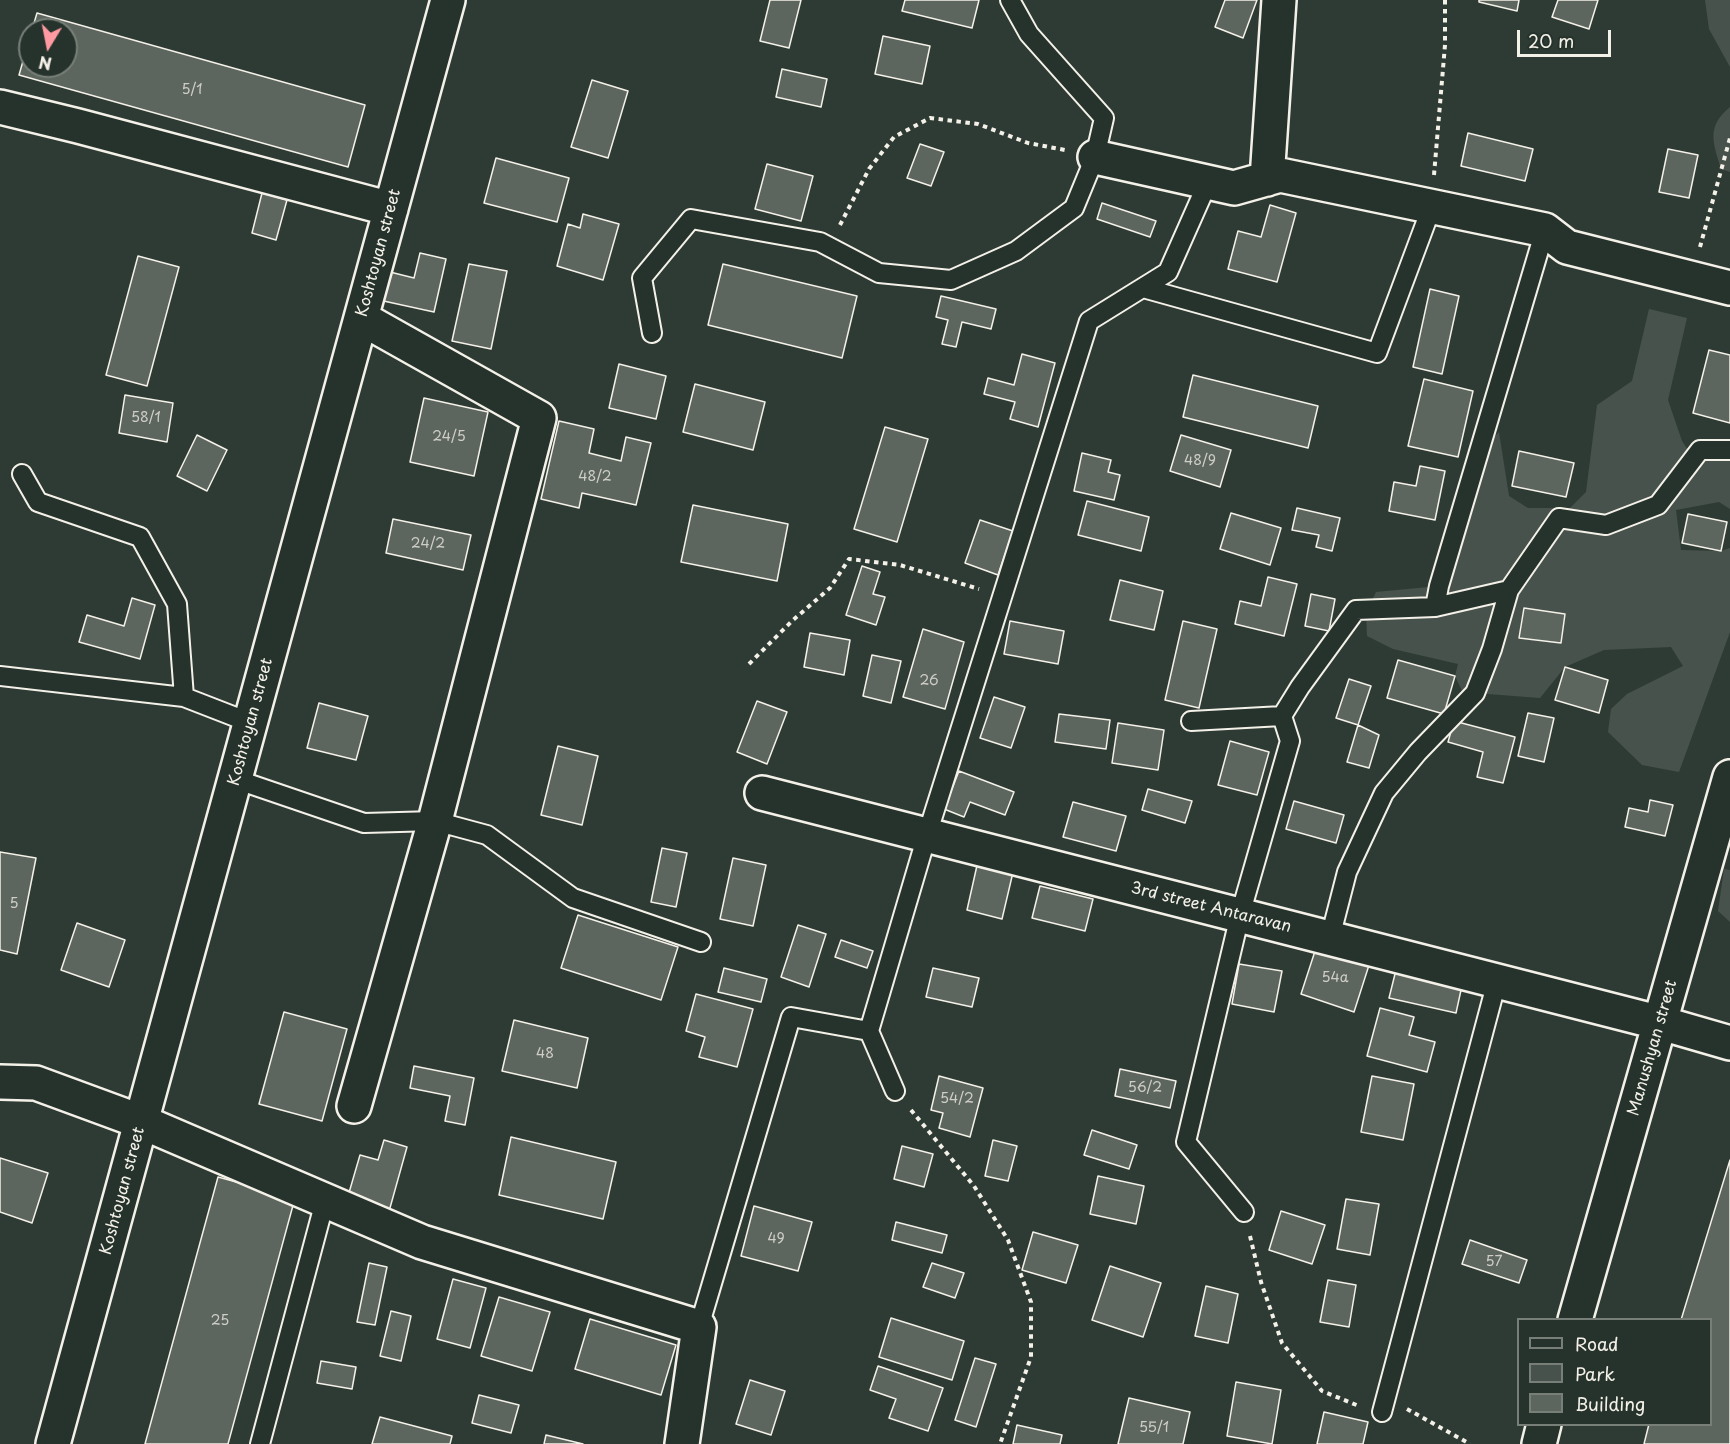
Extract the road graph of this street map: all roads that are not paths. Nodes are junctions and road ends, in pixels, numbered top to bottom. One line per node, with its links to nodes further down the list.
1 (448, 0): 9 (street, Koshtoyan street)
2 (1010, 0): 5 (lane)
3 (1279, 0): 6 (street)
4 (0, 107): 9 (street)
5 (1095, 157): 7 (street); 14 (lane)
6 (1267, 179): 7 (street); 8 (street)
7 (1208, 182): 11 (lane)
8 (1432, 206): 10 (street); 11 (lane)
9 (391, 209): 13 (street, Koshtoyan street)
10 (1545, 231): 12 (street); 18 (lane)
11 (1143, 288): 28 (lane)
12 (1730, 288)
13 (361, 318): 23 (street, Koshtoyan street); 27 (street)
14 (652, 333)
15 (1730, 450): 17 (lane)
16 (22, 474): 20 (lane)
17 (1509, 590): 18 (lane); 30 (lane)
18 (1435, 607): 21 (lane)
19 (0, 676): 20 (lane)
20 (184, 697): 23 (lane)
21 (1282, 716): 22 (lane); 29 (lane)
22 (1191, 721)
23 (251, 723): 25 (street, Koshtoyan street)
24 (1730, 777): 33 (street, Manushyan street)
25 (235, 779): 27 (lane); 39 (street, Koshtoyan street)
26 (762, 793): 28 (street, 3rd street Antaravan)
27 (435, 821): 31 (lane); 38 (street)
28 (927, 835): 29 (street, 3rd street Antaravan); 34 (lane)
29 (1240, 915): 30 (street, 3rd street Antaravan); 41 (lane)
30 (1330, 938): 32 (street, 3rd street Antaravan)
31 (701, 942)
32 (1497, 981): 33 (street, 3rd street Antaravan); 44 (lane)
33 (1661, 1023): 35 (street, 3rd street Antaravan); 42 (street, Manushyan street)
34 (869, 1031): 37 (lane); 43 (lane)
35 (1730, 1043)
36 (0, 1082): 39 (street)
37 (895, 1091)
38 (354, 1106)
39 (142, 1122): 40 (street); 46 (street, Koshtoyan street)
40 (325, 1201): 43 (street); 47 (lane)
41 (1244, 1212)
42 (1576, 1318)
43 (699, 1327): 48 (street)
44 (1382, 1412)
45 (1544, 1426): 49 (street)
46 (53, 1444)
47 (260, 1444)
48 (682, 1444)
49 (1539, 1444)

